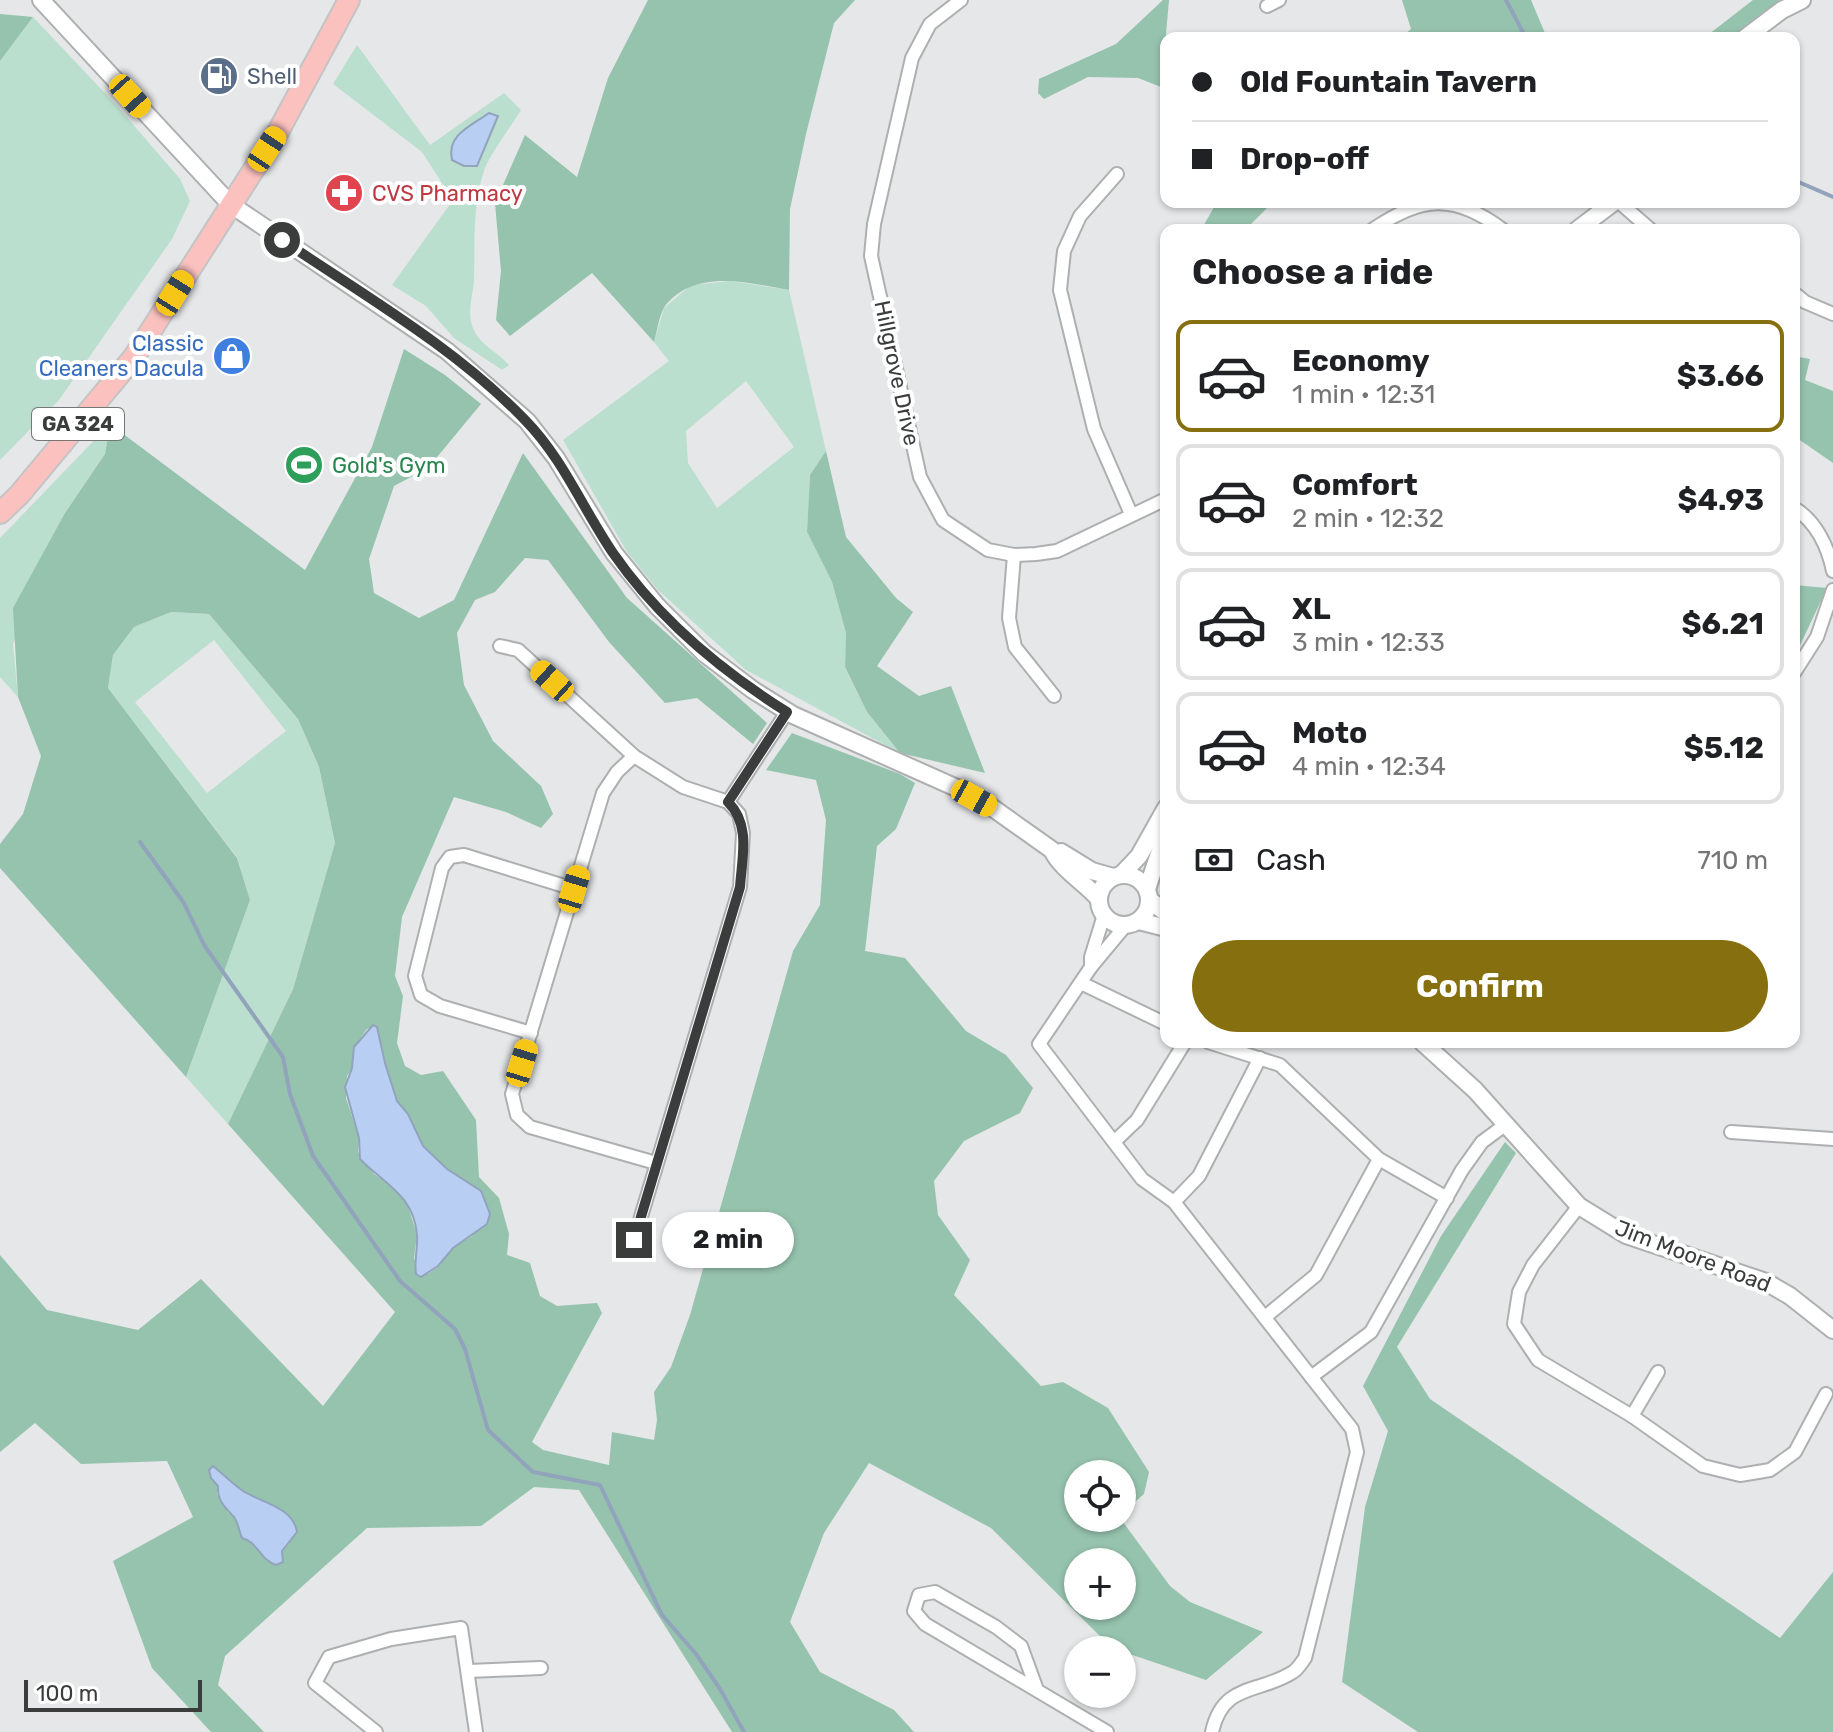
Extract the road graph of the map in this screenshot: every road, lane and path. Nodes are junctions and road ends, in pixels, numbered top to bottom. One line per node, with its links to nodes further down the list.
1 (41, 0): 9 (street)
2 (349, 0): 9 (main road, GA 324)
3 (961, 0): 25 (street, Hillgrove Drive)
4 (1279, 0): 6 (street)
5 (1802, 0): 7 (street)
6 (1267, 6)
7 (1753, 32)
8 (1117, 174): 23 (street)
9 (230, 204): 22 (main road, GA 324); 31 (street)
10 (1410, 208): 14 (street)
11 (1464, 208): 15 (street)
12 (1608, 208): 16 (street)
13 (1624, 208): 17 (street)
14 (1381, 224)
15 (1495, 224)
16 (1586, 224)
17 (1644, 224)
18 (1800, 298): 19 (street)
19 (1833, 314)
20 (1160, 502): 23 (street, Hillgrove Drive)
21 (1800, 512): 24 (street)
22 (0, 513)
23 (1131, 514): 25 (street, Hillgrove Drive)
24 (1831, 550): 26 (street)
25 (1014, 555): 30 (street)
26 (1833, 571)
27 (1833, 590): 29 (street)
28 (500, 646): 32 (street)
29 (1800, 664)
30 (1054, 696)
31 (787, 712): 33 (street); 35 (street)
32 (634, 756): 33 (street); 38 (street)
33 (728, 802): 58 (street)
34 (1160, 819): 37 (street)
35 (1052, 850): 37 (street); 40 (street)
36 (1160, 854): 39 (street)
37 (1117, 876): 39 (street); 40 (street)
38 (574, 889): 48 (street); 48 (street)
39 (1148, 895): 41 (street); 43 (street)
40 (1098, 898): 42 (street)
41 (1160, 907)
42 (1104, 915): 43 (street); 45 (street)
43 (1132, 923): 44 (street); 45 (street)
44 (1160, 927)
45 (1091, 967): 46 (street)
46 (1081, 983): 47 (street); 56 (street)
47 (1160, 1021)
48 (531, 1033): 58 (street)
49 (1181, 1048): 56 (street)
50 (1228, 1048): 52 (street)
51 (1429, 1048): 53 (street, Jim Moore Road)
52 (1260, 1058): 57 (street); 60 (street)
53 (1505, 1125): 59 (street); 61 (street, Jim Moore Road)
54 (1731, 1132): 55 (street)
55 (1833, 1139)
56 (1114, 1142): 60 (street)
57 (1379, 1159): 59 (street); 63 (street)
58 (656, 1163): 62 (street)
59 (1447, 1198): 66 (street)
60 (1174, 1202): 63 (street)
61 (1579, 1206): 64 (street, Jim Moore Road); 68 (street)
62 (634, 1240)
63 (1265, 1317): 66 (street)
64 (1833, 1330)
65 (1658, 1372): 68 (street)
66 (1311, 1377): 75 (street)
67 (1826, 1394): 68 (street)
68 (1632, 1416)
69 (541, 1668): 70 (street)
70 (469, 1671): 72 (street); 73 (street)
71 (1037, 1690): 71 (street); 74 (street)
72 (376, 1732)
73 (476, 1732)
74 (1107, 1732)
75 (1212, 1732)

